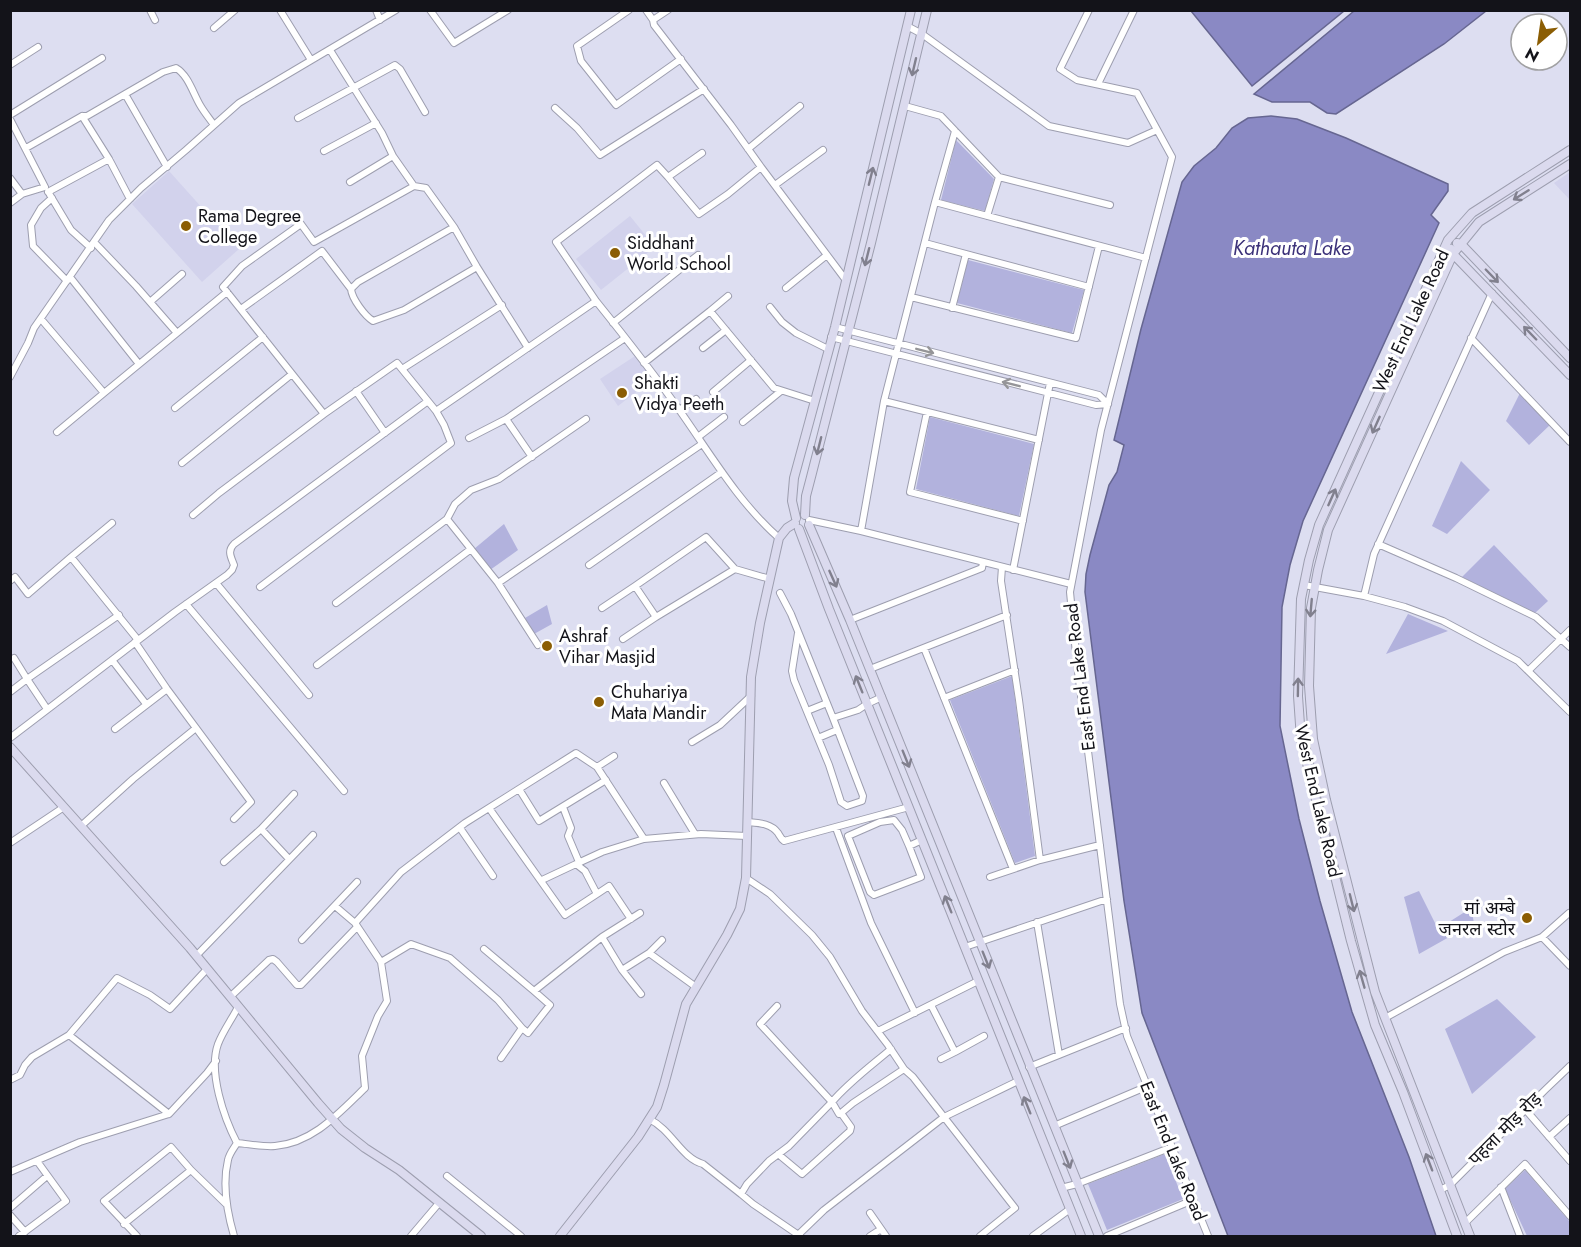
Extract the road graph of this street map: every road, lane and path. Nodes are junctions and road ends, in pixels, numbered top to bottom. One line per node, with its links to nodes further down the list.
1 (150, 10): 15 (street)
2 (235, 10): 19 (street)
3 (280, 10): 25 (street)
4 (376, 10): 16 (street)
5 (396, 10): 16 (street)
6 (430, 10): 7 (street)
7 (508, 10)
8 (629, 10): 24 (street)
9 (646, 10): 17 (street)
10 (668, 10): 17 (street)
11 (911, 10): 18 (street)
12 (927, 10): 20 (street)
13 (1089, 10): 27 (street, East End Lake Road)
14 (1134, 10): 27 (street)
15 (154, 20)
16 (380, 20): 22 (street)
17 (653, 20): 24 (street)
18 (907, 26): 20 (street); 82 (street, one-way to 18)
19 (214, 28)
20 (922, 34): 32 (street, one-way to 32); 40 (street)
21 (38, 47): 26 (street)
22 (330, 50): 25 (street); 28 (street)
23 (102, 58): 35 (street)
24 (681, 59): 29 (street)
25 (311, 60): 39 (street)
26 (10, 65)
27 (1098, 84): 40 (street, East End Lake Road)
28 (354, 88): 34 (street); 37 (street); 38 (street)
29 (704, 89): 33 (street); 43 (street)
30 (125, 94): 36 (street); 39 (street); 51 (street)
31 (800, 106): 43 (street)
32 (905, 106): 41 (street); 101 (street, one-way to 101)
33 (555, 108)
34 (425, 112)
35 (10, 117): 42 (street)
36 (82, 117): 42 (street); 49 (street)
37 (298, 118)
38 (376, 123): 46 (street); 48 (street)
39 (214, 125): 51 (street)
40 (1157, 130): 78 (street, East End Lake Road)
41 (956, 131): 54 (street); 63 (street)
42 (26, 148): 59 (street)
43 (748, 149): 52 (street)
44 (823, 150): 57 (street)
45 (1570, 150): 67 (street, West End Lake Road)
46 (324, 151)
47 (702, 153): 53 (street)
48 (393, 156): 56 (street); 58 (street)
49 (109, 159): 59 (street); 61 (street)
50 (1570, 164): 70 (street, West End Lake Road, one-way to 70)
51 (167, 167): 61 (street)
52 (761, 167): 53 (street); 57 (street)
53 (668, 177): 90 (street)
54 (999, 177): 64 (street); 65 (street)
55 (10, 178): 60 (street)
56 (350, 182)
57 (775, 185): 77 (street)
58 (414, 186): 66 (street); 68 (street)
59 (48, 192): 60 (street); 71 (street); 81 (street)
60 (22, 194): 62 (street)
61 (130, 199): 71 (street)
62 (10, 202)
63 (935, 202): 65 (street); 69 (street)
64 (1110, 205)
65 (987, 216): 72 (street)
66 (454, 228): 79 (street); 85 (street)
67 (1448, 240): 70 (street); 75 (street); 172 (street, West End Lake Road, one-way to 67)
68 (314, 242): 73 (street); 86 (street)
69 (925, 243): 74 (street); 89 (street)
70 (1461, 244): 75 (street, West End Lake Road); 113 (street, one-way to 113)
71 (93, 245): 81 (street); 91 (street)
72 (1099, 246): 78 (street); 83 (street)
73 (322, 251): 85 (street); 95 (street)
74 (966, 254): 83 (street); 94 (street)
75 (1453, 254): 87 (street); 175 (street, West End Lake Road, one-way to 175)
76 (698, 255): 98 (street)
77 (827, 255): 82 (street); 84 (street)
78 (1146, 258): 131 (street, East End Lake Road)
79 (477, 267): 85 (street); 92 (street)
80 (182, 274): 91 (street)
81 (69, 279): 97 (street); 116 (street)
82 (845, 279): 99 (street)
83 (1089, 287): 94 (street)
84 (786, 288)
85 (351, 289)
86 (227, 292): 95 (street); 102 (street)
87 (1492, 293): 106 (street); 119 (street, one-way to 87)
88 (728, 296): 96 (street)
89 (911, 297): 94 (street); 108 (street)
90 (596, 301): 98 (street); 109 (street)
91 (150, 302): 102 (street)
92 (502, 305): 109 (street); 117 (street)
93 (770, 307): 111 (street)
94 (952, 308)
95 (241, 309): 103 (street)
96 (710, 311): 100 (street); 115 (street)
97 (41, 319): 120 (street); 125 (street)
98 (614, 322): 105 (street)
99 (834, 327): 101 (street); 104 (street)
100 (726, 330): 110 (street); 114 (street)
101 (848, 331): 107 (street); 108 (street)
102 (177, 333): 116 (street)
103 (263, 337): 118 (street); 132 (street)
104 (831, 337): 107 (street); 111 (street)
105 (625, 338): 115 (street); 138 (street)
106 (1471, 338): 146 (street); 159 (street)
107 (845, 342): 112 (street); 153 (street, one-way to 153)
108 (899, 344): 112 (street); 121 (street, one-way to 121)
109 (528, 348): 134 (street)
110 (703, 348)
111 (828, 349): 128 (street)
112 (896, 354): 126 (street, one-way to 112); 130 (street)
113 (1570, 357)
114 (751, 360): 123 (street); 124 (street)
115 (644, 363): 133 (street)
116 (139, 364): 125 (street)
117 (402, 369): 122 (street); 129 (street)
118 (292, 374): 136 (street); 149 (street)
119 (1570, 375)
120 (10, 378)
121 (1050, 383): 126 (street); 131 (street)
122 (356, 391): 136 (street); 142 (street)
123 (782, 391): 128 (street); 140 (street)
124 (713, 392)
125 (104, 393): 141 (street)
126 (1048, 393): 131 (street); 145 (street)
127 (696, 399): 133 (street)
128 (815, 400): 155 (street)
129 (428, 401): 134 (street); 142 (street)
130 (884, 401): 135 (street); 157 (street)
131 (1108, 404): 171 (street, East End Lake Road)
132 (175, 408)
133 (679, 410): 143 (street)
134 (436, 411): 174 (street)
135 (927, 412): 145 (street); 154 (street)
136 (324, 414): 151 (street)
137 (724, 417): 143 (street)
138 (506, 419): 144 (street); 148 (street)
139 (586, 419): 148 (street)
140 (743, 422)
141 (57, 432)
142 (385, 433): 169 (street)
143 (698, 437): 147 (street)
144 (469, 438)
145 (1039, 440): 154 (street)
146 (1570, 441)
147 (702, 444): 150 (street); 170 (street)
148 (532, 457): 152 (street)
149 (182, 463)
150 (722, 472): 158 (street); 163 (street)
151 (193, 515)
152 (447, 519): 160 (street); 178 (street)
153 (808, 520): 155 (street); 155 (street); 157 (street); 184 (street, one-way to 184)
154 (1023, 521): 166 (street)
155 (796, 523): 158 (street); 208 (street, one-way to 155)
156 (112, 524): 161 (street)
157 (861, 531): 162 (street)
158 (779, 538): 167 (street)
159 (1378, 544): 177 (street); 187 (street)
160 (471, 549): 170 (street); 195 (street)
161 (71, 557): 168 (street); 181 (street)
162 (983, 562): 164 (street); 184 (street)
163 (589, 565)
164 (1002, 567): 166 (street); 182 (street)
165 (735, 569): 167 (street); 173 (street); 183 (street)
166 (1013, 570): 171 (street)
167 (770, 579): 203 (street)
168 (10, 581)
169 (216, 583): 179 (street); 202 (street)
170 (498, 583): 190 (street)
171 (1071, 584): 243 (street, East End Lake Road)
172 (1304, 585): 175 (street); 326 (street, West End Lake Road, one-way to 172)
173 (635, 586): 180 (street); 183 (street)
174 (260, 587)
175 (1314, 587): 177 (street); 285 (street, West End Lake Road, one-way to 285)
176 (780, 592): 186 (street)
177 (1364, 596): 198 (street)
178 (336, 603)
179 (186, 604): 189 (street); 225 (street)
180 (602, 608)
181 (119, 615): 189 (street); 199 (street)
182 (1006, 615): 192 (street); 197 (street)
183 (656, 617): 188 (street)
184 (850, 620): 196 (street)
185 (1570, 630): 187 (street)
186 (798, 633): 206 (street); 210 (street)
187 (1562, 638): 191 (street); 198 (street)
188 (623, 639)
189 (137, 641): 194 (street); 200 (street)
190 (538, 645)
191 (1570, 647)
192 (924, 648): 196 (street); 205 (street)
193 (14, 658): 199 (street)
194 (112, 660): 207 (street); 209 (street)
195 (317, 665)
196 (870, 669): 204 (street)
197 (1015, 669): 205 (street); 246 (street)
198 (1528, 671): 211 (street)
199 (27, 679): 201 (street); 209 (street)
200 (167, 689): 207 (street); 213 (street)
201 (10, 692)
202 (309, 694)
203 (751, 696): 218 (street); 232 (street)
204 (882, 698): 208 (street); 267 (street, one-way to 267)
205 (944, 698): 249 (street)
206 (827, 703): 210 (street); 212 (street)
207 (146, 704): 214 (street)
208 (865, 706): 212 (street); 230 (street)
209 (47, 710): 216 (street)
210 (807, 711): 217 (street)
211 (1570, 712)
212 (833, 718): 215 (street)
213 (196, 728): 231 (street); 233 (street)
214 (115, 729)
215 (837, 730): 217 (street); 217 (street)
216 (10, 738)
217 (818, 738)
218 (692, 742)
219 (10, 747): 227 (street)
220 (614, 756): 221 (street)
221 (597, 767): 222 (street); 224 (street)
222 (606, 780): 229 (street); 240 (street)
223 (664, 783): 237 (street)
224 (519, 789): 228 (street); 229 (street)
225 (344, 791)
226 (294, 794): 236 (street)
227 (64, 807): 233 (street); 242 (street)
228 (489, 807): 234 (street); 253 (street)
229 (563, 807): 248 (street)
230 (909, 807): 235 (street); 241 (street)
231 (234, 819)
232 (747, 822): 235 (street); 239 (street)
233 (81, 826): 271 (street)
234 (460, 828): 250 (street); 262 (street)
235 (836, 828): 284 (street)
236 (261, 829): 245 (street); 247 (street)
237 (695, 834): 239 (street); 240 (street)
238 (313, 835): 245 (street)
239 (747, 836): 252 (street)
240 (644, 839): 248 (street)
241 (922, 840): 244 (street); 268 (street, one-way to 241)
242 (10, 843)
243 (1100, 845): 246 (street); 256 (street, East End Lake Road)
244 (909, 846): 244 (street)
245 (289, 859): 271 (street)
246 (1040, 860): 249 (street)
247 (224, 862)
248 (578, 863): 253 (street); 255 (street)
249 (1013, 869): 251 (street)
250 (493, 876)
251 (990, 877)
252 (746, 878): 277 (street); 288 (street)
253 (542, 880): 255 (street)
254 (357, 882): 257 (street)
255 (597, 894): 260 (street)
256 (1107, 899): 261 (street); 287 (street, East End Lake Road)
257 (335, 906): 262 (street); 265 (street)
258 (640, 913): 260 (street)
259 (1569, 913): 264 (street)
260 (631, 919): 263 (street)
261 (1037, 922): 267 (street); 293 (street)
262 (356, 925): 272 (street); 280 (street)
263 (602, 937): 275 (street); 278 (street)
264 (1542, 937): 273 (street); 285 (street)
265 (302, 940)
266 (662, 940): 270 (street)
267 (979, 942): 268 (street); 298 (street, one-way to 298)
268 (964, 947): 276 (street)
269 (484, 949): 278 (street)
270 (649, 953): 275 (street); 277 (street)
271 (196, 956): 274 (street)
272 (381, 962): 286 (street); 309 (street)
273 (1570, 966)
274 (207, 969): 280 (street); 289 (street)
275 (622, 970): 279 (street)
276 (978, 981): 281 (street); 301 (street)
277 (696, 987): 310 (street)
278 (534, 991): 286 (street)
279 (641, 994)
280 (230, 997): 283 (street)
281 (931, 1005): 284 (street); 292 (street)
282 (777, 1006): 303 (street)
283 (238, 1007): 296 (street); 309 (street)
284 (915, 1013): 288 (street)
285 (1385, 1018): 323 (street, West End Lake Road)
286 (522, 1028): 294 (street)
287 (1126, 1028): 293 (street); 302 (street, East End Lake Road)
288 (878, 1031): 291 (street)
289 (69, 1035): 300 (street); 306 (street)
290 (984, 1036): 292 (street)
291 (891, 1049): 299 (street); 303 (street)
292 (955, 1052): 295 (street)
293 (1059, 1054): 298 (street)
294 (501, 1058)
295 (941, 1059)
296 (216, 1061): 306 (street); 313 (street)
297 (1570, 1066): 304 (street, पहला मोड़ रोड़)
298 (1029, 1067): 311 (street)
299 (904, 1069): 305 (street); 307 (street)
300 (10, 1080)
301 (1018, 1081): 307 (street); 325 (street, one-way to 301)
302 (1148, 1086): 311 (street); 314 (street, East End Lake Road)
303 (832, 1102): 305 (street); 315 (street)
304 (1525, 1109): 312 (street); 323 (street, पहला मोड़ रोड़)
305 (841, 1113): 315 (street)
306 (169, 1114): 316 (street)
307 (944, 1117): 346 (street); 349 (street)
308 (1570, 1118): 312 (street)
309 (332, 1119): 313 (street); 329 (street)
310 (649, 1119): 327 (street); 345 (street)
311 (1054, 1126): 322 (street, one-way to 322)
312 (1549, 1137): 317 (street)
313 (237, 1143): 330 (street)
314 (1172, 1147): 322 (street); 328 (street, East End Lake Road)
315 (778, 1155): 327 (street)
316 (37, 1161): 319 (street); 320 (street)
317 (1570, 1161)
318 (191, 1170): 330 (street); 337 (street); 337 (street)
319 (10, 1172)
320 (47, 1176): 331 (street); 339 (street)
321 (447, 1176): 344 (street)
322 (1077, 1184): 325 (street); 352 (street)
323 (1450, 1185): 326 (street, पहला मोड़ रोड़); 336 (street, West End Lake Road)
324 (1501, 1187): 335 (street); 336 (street); 357 (street)
325 (1062, 1188): 332 (street)
326 (1440, 1190): 355 (street, West End Lake Road)
327 (741, 1194): 346 (street)
328 (1193, 1200): 353 (street); 354 (street, East End Lake Road)
329 (439, 1203): 342 (street); 343 (street)
330 (226, 1204): 341 (street)
331 (10, 1208)
332 (1070, 1209): 350 (street); 351 (street)
333 (870, 1213): 338 (street)
334 (10, 1215): 339 (street)
335 (1570, 1216)
336 (1465, 1223): 356 (street, West End Lake Road)
337 (124, 1224): 340 (street)
338 (881, 1229): 347 (street); 348 (street)
339 (22, 1234)
340 (137, 1236)
341 (234, 1236)
342 (411, 1236)
343 (481, 1236)
344 (521, 1236)
345 (560, 1236)
346 (799, 1236)
347 (870, 1236)
348 (886, 1236)
349 (980, 1236)
350 (1033, 1236)
351 (1082, 1236)
352 (1099, 1236)
353 (1107, 1236)
354 (1208, 1236)
355 (1457, 1236)
356 (1470, 1236)
357 (1520, 1236)

